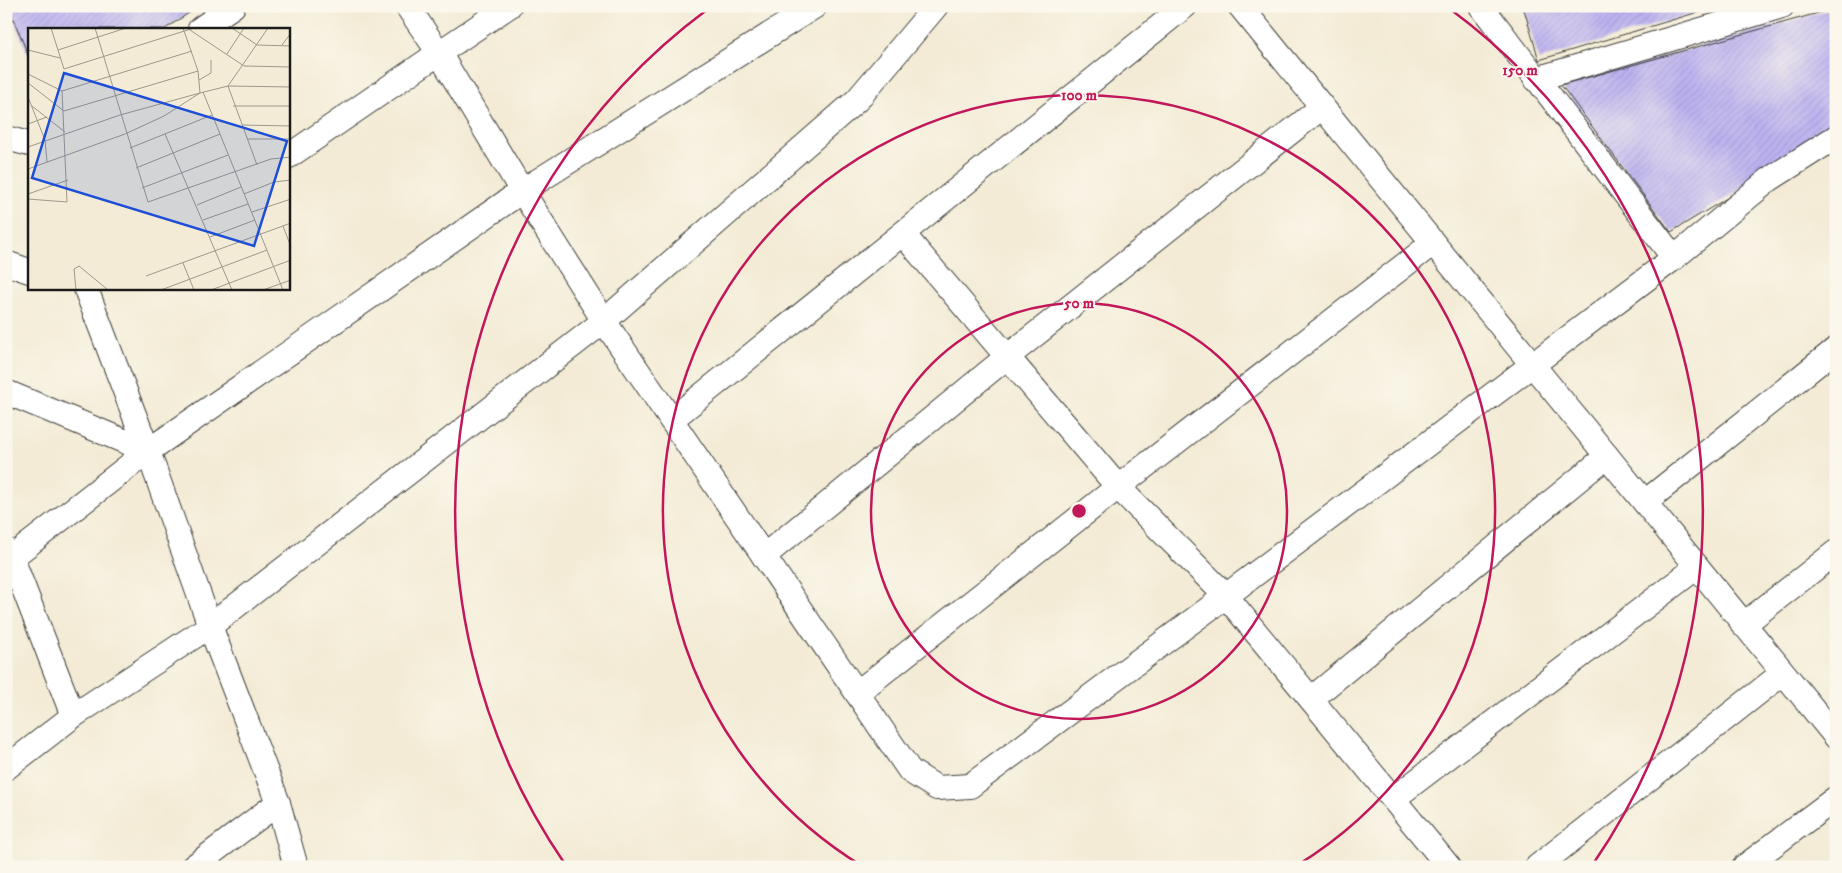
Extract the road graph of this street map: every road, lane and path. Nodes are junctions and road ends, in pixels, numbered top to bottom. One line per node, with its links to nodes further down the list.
1 (233, 6): 10 (street)
2 (407, 6): 11 (street)
3 (509, 6): 11 (street)
4 (815, 6): 18 (street)
5 (936, 6): 25 (street)
6 (1184, 6): 19 (street)
7 (1240, 6): 13 (street)
8 (1482, 6): 12 (street)
9 (1782, 6): 12 (street)
10 (201, 28)
11 (439, 53): 17 (street); 18 (street)
12 (1536, 79): 21 (street)
13 (1322, 107): 20 (street); 27 (street)
14 (1836, 137): 21 (street)
15 (6, 138): 16 (street)
16 (28, 144)
17 (290, 155)
18 (522, 191): 25 (street); 31 (street)
19 (903, 234): 27 (street); 30 (street)
20 (1433, 243): 28 (street); 33 (street)
21 (1674, 258): 28 (street)
22 (6, 263): 23 (street)
23 (28, 271)
24 (86, 290): 31 (street)
25 (604, 321): 30 (street); 41 (street)
26 (1836, 349): 34 (street)
27 (1007, 357): 33 (street); 36 (street)
28 (1532, 364): 32 (street); 39 (street)
29 (6, 392): 31 (street)
30 (671, 420): 36 (street)
31 (148, 451): 37 (street); 41 (street)
32 (1607, 456): 34 (street); 44 (street)
33 (1118, 487): 39 (street); 43 (street)
34 (1645, 502): 38 (street)
35 (1836, 552): 40 (street)
36 (764, 556): 43 (street)
37 (8, 557): 45 (street)
38 (1696, 567): 40 (street); 49 (street)
39 (1226, 596): 43 (street); 44 (street)
40 (1743, 625): 42 (street)
41 (210, 626): 45 (street); 50 (street)
42 (1783, 673): 46 (street); 54 (street)
43 (857, 693)
44 (1311, 699): 49 (street)
45 (73, 716): 47 (street)
46 (1836, 737)
47 (6, 768)
48 (1836, 798): 55 (street)
49 (1393, 799): 53 (street)
50 (278, 803): 51 (street); 52 (street)
51 (193, 867)
52 (296, 867)
53 (1449, 867)
54 (1537, 867)
55 (1744, 867)

